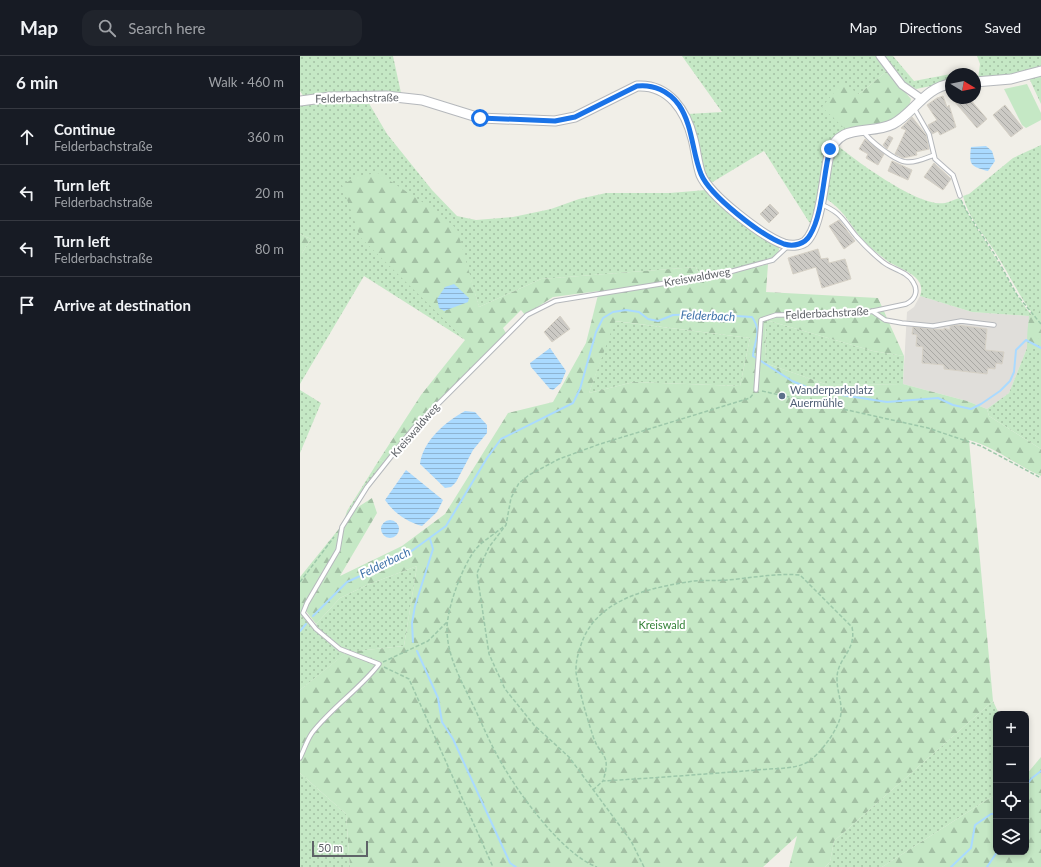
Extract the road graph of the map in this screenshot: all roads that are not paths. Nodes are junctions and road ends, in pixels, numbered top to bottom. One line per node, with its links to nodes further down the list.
1 (880, 56): 5 (street)
2 (1041, 71): 3 (street)
3 (981, 82)
4 (945, 86): 5 (street)
5 (922, 99): 7 (street)
6 (300, 101): 12 (street, Felderbachstraße)
7 (914, 108): 8 (street); 9 (lane)
8 (863, 130): 9 (lane); 11 (street)
9 (934, 155): 10 (lane)
10 (960, 196)
11 (819, 204): 12 (street); 13 (lane, Felderbachstraße)
12 (788, 245): 16 (lane, Kreiswaldweg)
13 (872, 311): 14 (lane); 15 (lane, Felderbachstraße)
14 (994, 325)
15 (756, 390)
16 (300, 758)

